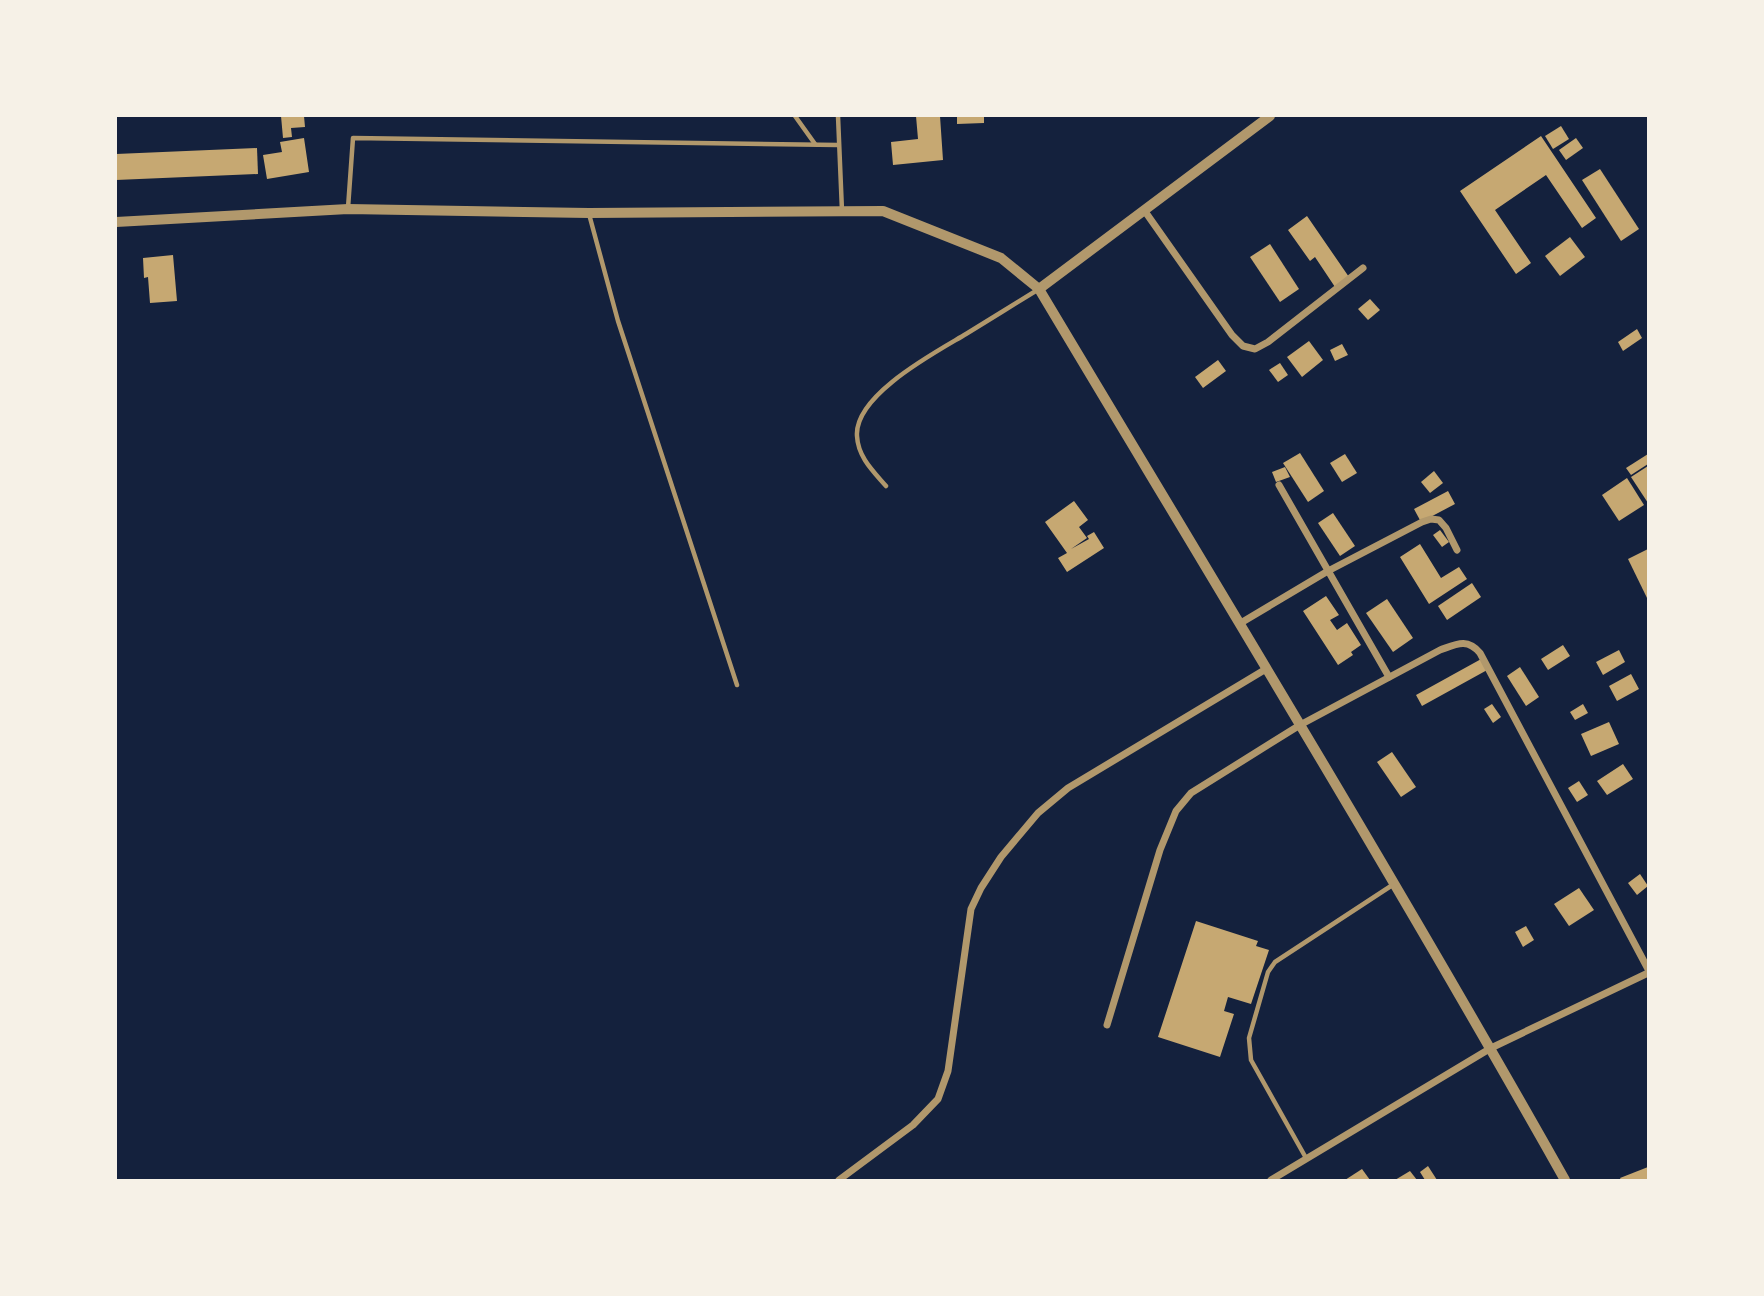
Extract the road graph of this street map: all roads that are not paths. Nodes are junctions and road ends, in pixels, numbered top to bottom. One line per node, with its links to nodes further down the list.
1 (795, 116): 4 (lane)
2 (838, 116): 5 (lane)
3 (1270, 116): 7 (street)
4 (816, 144): 5 (lane); 6 (lane)
5 (838, 145): 8 (lane)
6 (348, 209): 9 (street); 10 (street)
7 (1144, 210): 11 (street); 12 (street)
8 (842, 212): 9 (street); 12 (street)
9 (589, 213): 20 (lane)
10 (116, 222)
11 (1363, 268)
12 (1039, 289): 14 (lane); 17 (street)
13 (1279, 485): 16 (street)
14 (886, 486)
15 (1457, 550): 16 (street)
16 (1328, 571): 17 (street); 19 (street)
17 (1239, 624): 18 (street)
18 (1266, 669): 21 (street); 27 (street)
19 (1388, 677): 21 (street); 23 (street)
20 (737, 685)
21 (1300, 725): 22 (street); 24 (street)
22 (1394, 884): 25 (street); 26 (lane)
23 (1648, 971): 25 (street)
24 (1107, 1025)
25 (1491, 1048): 26 (street); 29 (street)
26 (1306, 1159): 28 (street)
27 (839, 1181)
28 (1271, 1181)
29 (1565, 1181)

